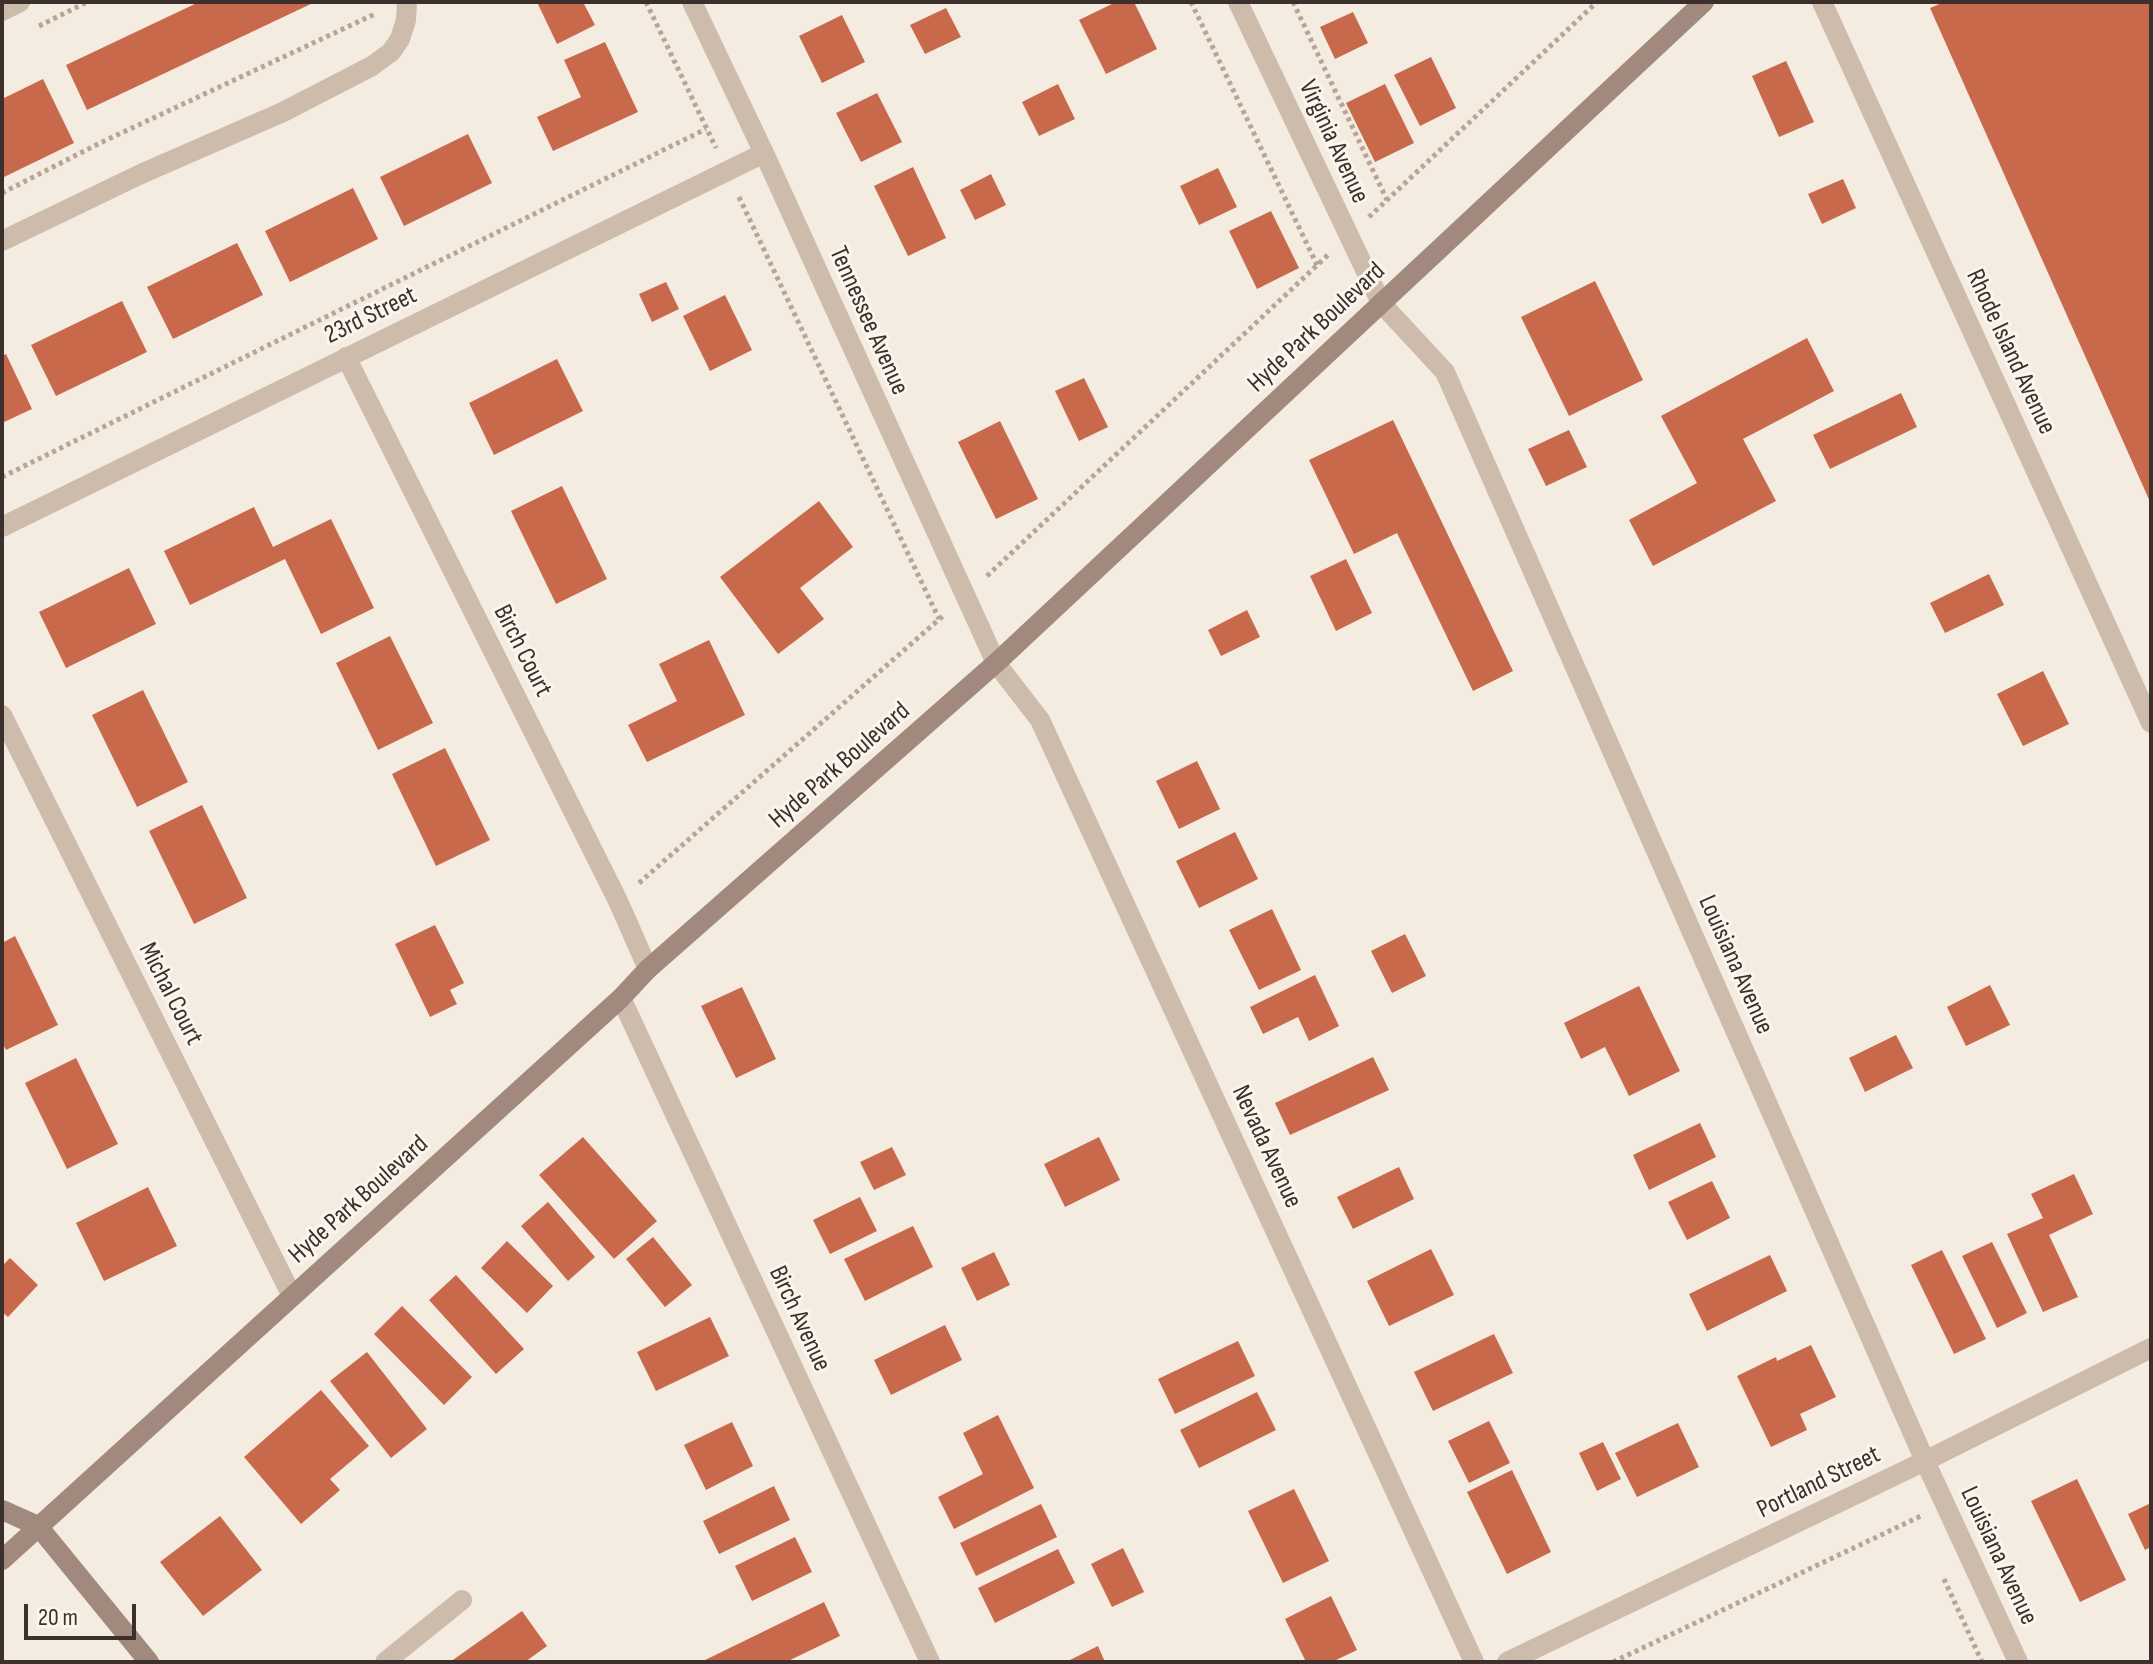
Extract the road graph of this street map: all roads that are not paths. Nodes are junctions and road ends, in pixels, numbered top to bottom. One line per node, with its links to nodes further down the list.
1 (20, 2): 7 (street)
2 (692, 2): 8 (street, Tennessee Avenue)
3 (1238, 2): 10 (street, Virginia Avenue)
4 (1704, 2): 10 (main road, Hyde Park Boulevard)
5 (1822, 2): 15 (street, Rhode Island Avenue)
6 (399, 5): 9 (street)
7 (2, 11)
8 (764, 153): 11 (street, 23rd Street); 13 (street, Tennessee Avenue)
9 (2, 241)
10 (1381, 303): 13 (main road, Hyde Park Boulevard); 20 (street, Louisiana Avenue)
11 (346, 357): 12 (street, 23rd Street); 16 (street, Birch Court)
12 (2, 527)
13 (996, 663): 16 (main road, Hyde Park Boulevard); 28 (street, Nevada Avenue)
14 (2, 715): 18 (street, Michal Court)
15 (2151, 723)
16 (648, 969): 17 (main road, Hyde Park Boulevard)
17 (621, 998): 18 (main road, Hyde Park Boulevard); 27 (street, Birch Avenue)
18 (292, 1296): 22 (main road, Hyde Park Boulevard)
19 (2151, 1348): 20 (street, Portland Street)
20 (1925, 1461): 29 (street, Portland Street); 30 (street, Louisiana Avenue)
21 (2, 1510): 22 (main road)
22 (38, 1526): 23 (main road, Hyde Park Boulevard); 25 (main road)
23 (2, 1560)
24 (462, 1600): 26 (street)
25 (149, 1662)
26 (385, 1662)
27 (930, 1662)
28 (1474, 1662)
29 (1507, 1662)
30 (2018, 1662)

